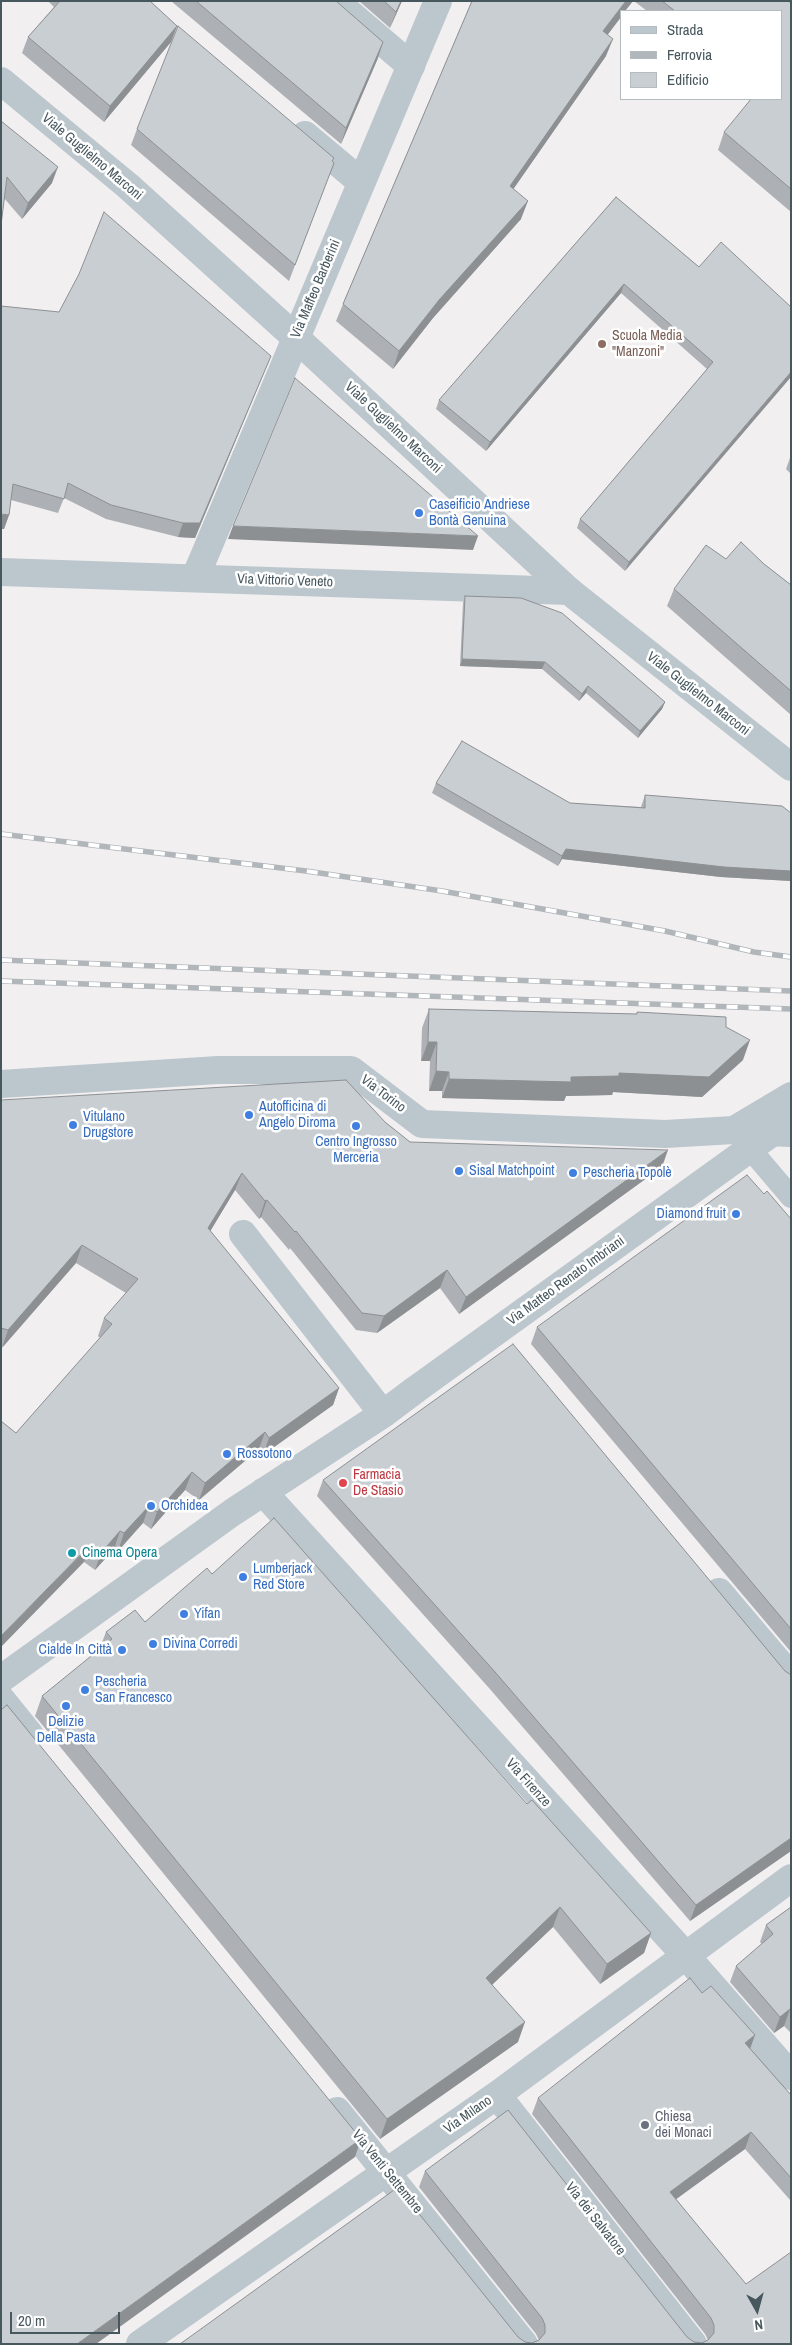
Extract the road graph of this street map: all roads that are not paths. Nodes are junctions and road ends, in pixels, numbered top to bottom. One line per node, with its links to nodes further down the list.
1 (335, 1): 3 (street)
2 (438, 1): 3 (street, Via Maffeo Barberini)
3 (411, 66): 6 (street, Via Maffeo Barberini)
4 (1, 81): 7 (street, Viale Guglielmo Marconi)
5 (287, 120): 6 (street)
6 (361, 182): 7 (street, Via Maffeo Barberini)
7 (295, 337): 9 (street, Via Maffeo Barberini); 10 (street, Viale Guglielmo Marconi)
8 (1, 572): 9 (street, Via Vittorio Veneto)
9 (195, 578): 10 (street, Via Vittorio Veneto)
10 (569, 591): 11 (street, Viale Guglielmo Marconi)
11 (791, 767)
12 (1, 1084): 15 (street, Via Torino)
13 (791, 1096): 15 (street, Via Torino)
14 (791, 1119): 19 (street, Via Matteo Renato Imbriani, bridge)
15 (734, 1130): 16 (street, Via Torino); 17 (lane)
16 (791, 1134)
17 (791, 1197)
18 (243, 1234): 19 (street)
19 (384, 1414): 20 (street, Via Matteo Renato Imbriani)
20 (263, 1492): 23 (street, Via Matteo Renato Imbriani); 27 (street, Via Firenze)
21 (701, 1570): 22 (street)
22 (791, 1677)
23 (1, 1679)
24 (1, 1699): 25 (street)
25 (46, 1754)
26 (791, 1878): 27 (street, Via Milano)
27 (687, 1957): 28 (street, Via Firenze); 30 (street, Via Milano)
28 (791, 2076)
29 (323, 2094): 31 (street, Via Venti Settembre)
30 (497, 2095): 31 (street, Via Milano); 34 (street, Via dei Salvatore)
31 (386, 2171): 32 (street, Via Milano); 33 (street, Via Venti Settembre)
32 (152, 2340)
33 (524, 2344)
34 (693, 2344)

